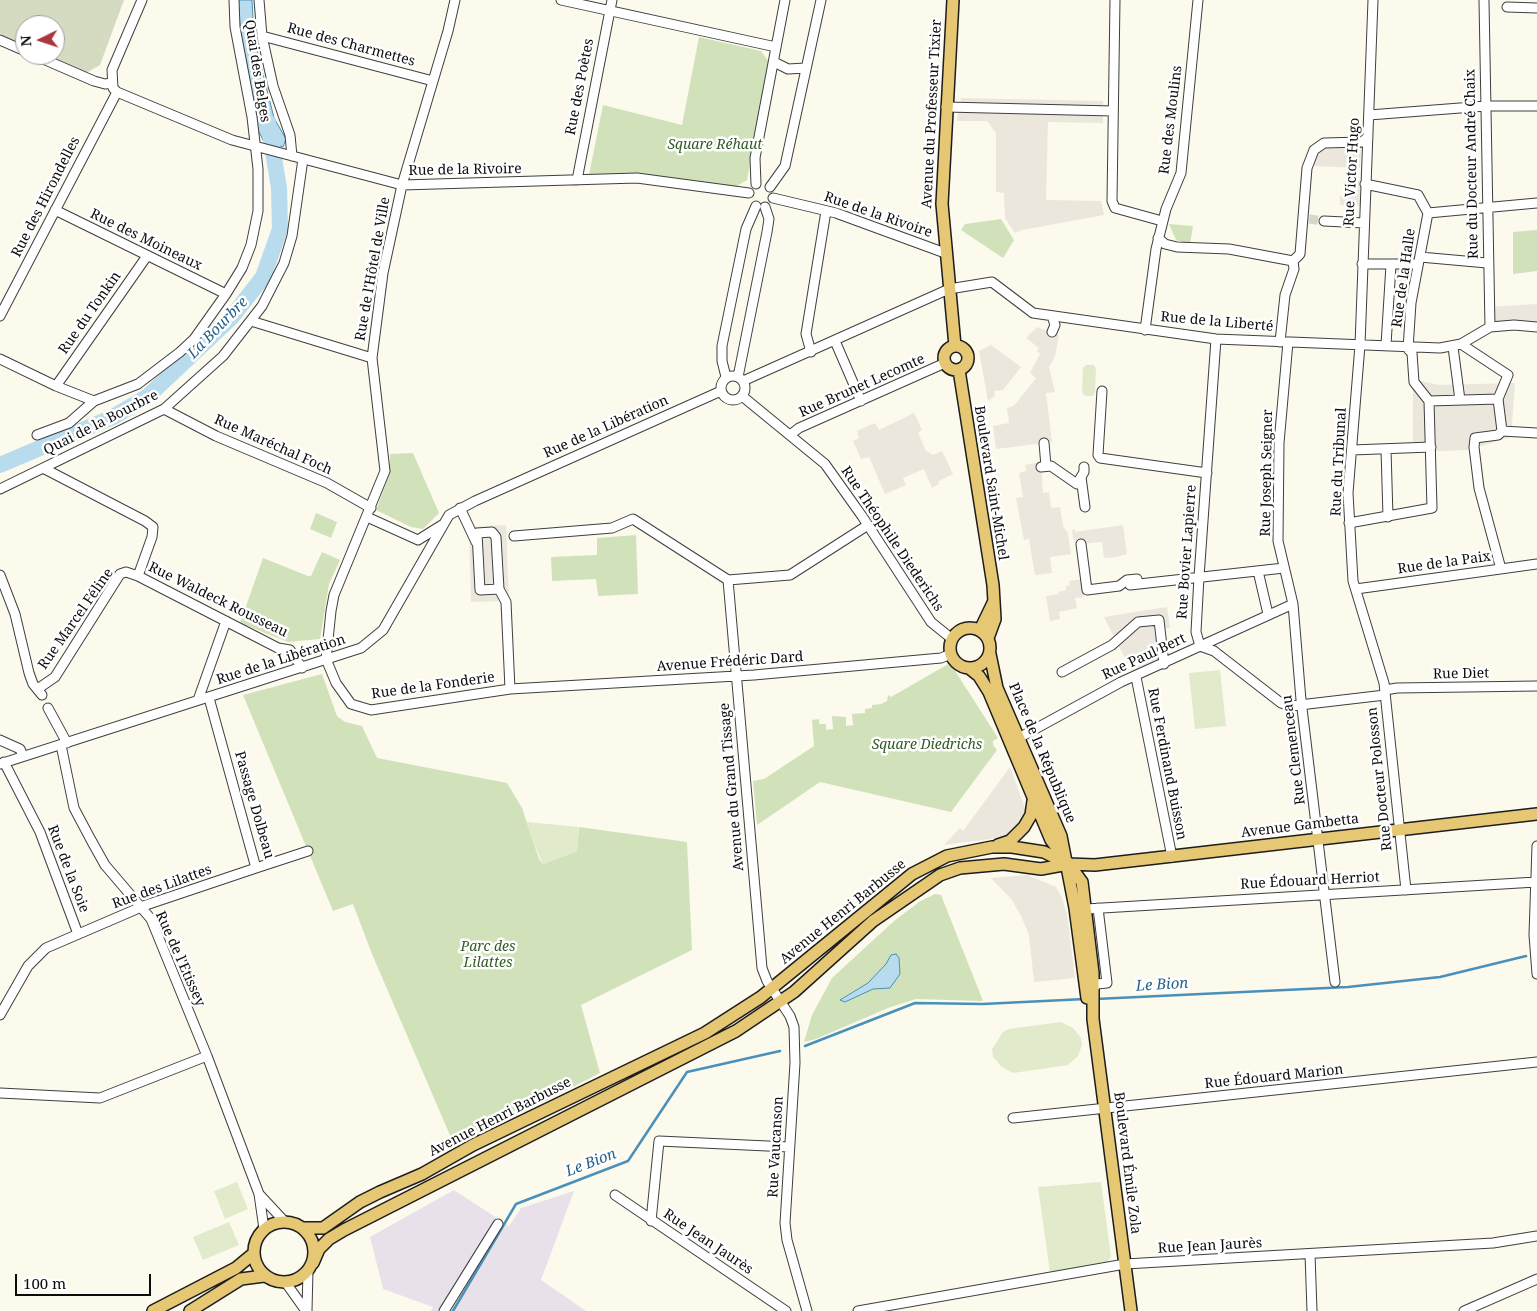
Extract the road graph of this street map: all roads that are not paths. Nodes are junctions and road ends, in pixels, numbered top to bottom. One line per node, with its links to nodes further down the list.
1 (142, 0): 25 (street)
2 (234, 0): 33 (street, Quai des Belges)
3 (259, 0): 17 (street)
4 (454, 0): 24 (street, Rue de l'Hôtel de Ville)
5 (561, 0): 16 (street)
6 (612, 0): 16 (street, Rue des Poètes)
7 (785, 0): 20 (street)
8 (821, 0): 23 (street)
9 (953, 0): 29 (main road, Avenue du Professeur Tixier)
10 (1115, 0): 30 (street)
11 (1198, 0): 49 (street, Rue des Moulins)
12 (1373, 0): 31 (street, Rue Victor Hugo)
13 (1484, 1): 27 (street, Rue du Docteur André Chaix)
14 (1507, 8): 15 (street)
15 (1537, 8)
16 (609, 11): 20 (street); 36 (street, Rue des Poètes)
17 (262, 36): 24 (street, Rue des Charmettes); 34 (street)
18 (0, 40): 19 (street)
19 (15, 47)
20 (776, 47): 21 (street)
21 (774, 62): 23 (street); 37 (street)
22 (57, 65): 25 (street)
23 (806, 68): 40 (street)
24 (433, 80): 39 (street, Rue de l'Hôtel de Ville)
25 (112, 83): 26 (street)
26 (117, 92): 33 (street, Rue de la Rivoire); 46 (street, Rue des Hirondelles)
27 (1486, 106): 28 (street); 31 (street); 45 (street, Rue du Docteur André Chaix)
28 (1537, 106)
29 (946, 107): 30 (street); 53 (main road, Avenue du Professeur Tixier)
30 (1113, 111): 49 (street)
31 (1368, 115): 32 (street, Rue Victor Hugo)
32 (1368, 137): 38 (street, Rue Victor Hugo); 55 (street, Rue Joseph Seigner)
33 (258, 147): 34 (street, Rue de la Rivoire); 61 (street, Quai des Belges)
34 (290, 156): 35 (street, Rue de la Rivoire)
35 (303, 159): 39 (street, Rue de la Rivoire); 64 (street, Quai de la Bourbre)
36 (577, 180): 39 (street, Rue de la Rivoire); 41 (street, Rue de la Rivoire)
37 (756, 184): 40 (street); 41 (street)
38 (1365, 184): 48 (street); 51 (street, Rue Victor Hugo)
39 (402, 185): 78 (street, Rue de l'Hôtel de Ville)
40 (770, 186): 42 (street)
41 (749, 194): 44 (street)
42 (773, 198): 44 (street); 47 (street, Rue de la Rivoire)
43 (1537, 203): 45 (street)
44 (761, 206): 82 (street); 83 (street)
45 (1486, 208): 48 (street); 57 (street, Rue du Docteur André Chaix)
46 (55, 210): 54 (street, Rue des Moineaux); 62 (street, Rue des Hirondelles)
47 (826, 211): 53 (street, Rue de la Rivoire); 77 (street)
48 (1428, 212): 56 (street, Rue de la Halle)
49 (1162, 221): 52 (street, Rue des Moulins)
50 (1324, 221): 51 (street)
51 (1364, 223): 58 (street, Rue Victor Hugo)
52 (1158, 238): 55 (street); 67 (street, Rue des Moulins)
53 (946, 253): 60 (main road, Avenue du Professeur Tixier)
54 (147, 256): 61 (street, Rue des Moineaux); 84 (street, Rue du Tonkin)
55 (1293, 260): 71 (street, Rue Joseph Seigner)
56 (1419, 261): 57 (street); 59 (street); 76 (street, Rue de la Halle)
57 (1487, 263): 65 (street, Rue du Docteur André Chaix)
58 (1362, 264): 59 (street); 72 (street, Rue Victor Hugo)
59 (1392, 265): 73 (street)
60 (949, 289): 63 (street, Rue de la Liberté); 70 (street); 75 (main road, Avenue du Professeur Tixier)
61 (226, 294): 90 (street, Quai des Belges)
62 (0, 316)
63 (1052, 316): 67 (street, Rue de la Liberté); 68 (street)
64 (251, 321): 78 (street); 93 (street, Quai de la Bourbre)
65 (1490, 327): 66 (street); 74 (street, Rue de la Liberté)
66 (1537, 327)
67 (1146, 330): 69 (street, Rue de la Liberté)
68 (1052, 332)
69 (1216, 339): 71 (street, Rue de la Liberté); 104 (street, Rue Bovier Lapierre)
70 (836, 341): 77 (street); 91 (street)
71 (1284, 342): 72 (street, Rue de la Liberté); 121 (street, Rue Joseph Seigner)
72 (1360, 345): 73 (street, Rue de la Liberté); 101 (street, Rue du Tribunal)
73 (1386, 345): 76 (street, Rue de la Liberté)
74 (1457, 345): 76 (street, Rue de la Liberté); 88 (street); 89 (street)
75 (955, 346): 80 (main road); 81 (main road)
76 (1408, 348): 92 (street, Rue de la Halle)
77 (811, 352): 83 (street)
78 (372, 358): 108 (street, Rue de l'Hôtel de Ville)
79 (0, 359): 84 (street)
80 (945, 364): 81 (main road); 91 (street, Rue Brunet Lecomte)
81 (958, 370): 135 (main road, Boulevard Saint-Michel)
82 (726, 377): 83 (street); 85 (street)
83 (740, 379): 87 (street)
84 (56, 386): 90 (street)
85 (721, 391): 87 (street); 109 (street, Rue de la Libération)
86 (1102, 391): 104 (street)
87 (742, 396): 97 (street, Rue Théophile Diederichs)
88 (1498, 399): 89 (street); 94 (street)
89 (1460, 400): 92 (street)
90 (94, 401): 96 (street)
91 (861, 401): 97 (street, Rue Brunet Lecomte)
92 (1429, 401): 99 (street)
93 (164, 409): 103 (street, Quai de la Bourbre); 108 (street, Rue Maréchal Foch)
94 (1502, 431): 95 (street); 122 (street)
95 (1537, 433)
96 (37, 434)
97 (790, 435): 114 (street, Rue Théophile Diederichs)
98 (1044, 443): 105 (street)
99 (1431, 447): 100 (street); 111 (street)
100 (1386, 449): 101 (street); 111 (street)
101 (1352, 450): 112 (street, Rue du Tribunal)
102 (1084, 467): 105 (street)
103 (43, 468): 106 (street, Quai de la Bourbre); 125 (street, Rue Waldeck Rousseau)
104 (1207, 471): 126 (street, Rue Bovier Lapierre)
105 (1081, 477): 107 (street)
106 (0, 488)
107 (1085, 507)
108 (371, 508): 110 (street, Rue de l'Hôtel de Ville)
109 (460, 508): 113 (street, Rue de la Libération); 118 (street)
110 (367, 517): 116 (street); 140 (street, Rue de l'Hôtel de Ville)
111 (1388, 517): 112 (street)
112 (1349, 523): 130 (street, Rue du Tribunal)
113 (444, 524): 116 (street); 119 (street, Rue de la Libération)
114 (868, 525): 128 (street); 136 (street, Rue Théophile Diederichs)
115 (514, 536): 128 (street)
116 (421, 540): 119 (street)
117 (1081, 544): 127 (street)
118 (478, 545): 131 (street); 131 (street)
119 (426, 555): 140 (street, Rue de la Libération)
120 (1537, 564): 122 (street, Rue de la Paix)
121 (1284, 568): 123 (street); 132 (street, Rue Joseph Seigner)
122 (1501, 569): 130 (street, Rue de la Paix)
123 (1258, 572): 126 (street); 133 (street)
124 (0, 575): 125 (street, Rue Marcel Féline)
125 (138, 576): 134 (street, Rue Waldeck Rousseau)
126 (1198, 577): 129 (street); 137 (street, Rue Bovier Lapierre)
127 (1142, 578)
128 (728, 580): 145 (street, Avenue du Grand Tissage)
129 (1130, 585)
130 (1355, 585): 149 (street, Rue du Tribunal)
131 (499, 588): 148 (street)
132 (1293, 604): 133 (street, Rue Paul Bert); 152 (street, Rue Clemenceau)
133 (1268, 614): 137 (street, Rue Paul Bert)
134 (226, 621): 142 (street, Rue Waldeck Rousseau); 151 (street)
135 (984, 634): 136 (main road); 139 (main road)
136 (952, 639): 138 (main road)
137 (1200, 646): 141 (street, Rue Paul Bert); 152 (street)
138 (951, 654): 143 (main road); 145 (street, Avenue Frédéric Dard)
139 (990, 654): 143 (main road); 155 (main road, Place de la République)
140 (326, 659): 142 (street, Rue de la Libération); 148 (street, Rue de la Fonderie)
141 (1164, 664): 144 (street); 146 (street, Rue Paul Bert)
142 (302, 668): 150 (street, Rue de la Libération)
143 (969, 668): 155 (main road, Place de la République)
144 (1062, 672)
145 (736, 677): 148 (street, Avenue Frédéric Dard); 178 (street, Avenue du Grand Tissage)
146 (1136, 677): 155 (street, Rue Paul Bert); 166 (street, Rue Ferdinand Buisson)
147 (1537, 686): 149 (street, Rue Diet)
148 (510, 689)
149 (1385, 693): 152 (street, Rue Diet); 161 (street, Rue Docteur Polosson)
150 (208, 698): 151 (street, Rue de la Libération); 168 (street, Passage Dolbeau)
151 (198, 700): 156 (street, Rue de la Libération)
152 (1302, 706): 162 (street, Rue Clemenceau)
153 (48, 708): 156 (street, Rue de l'Etissey)
154 (0, 740): 157 (street)
155 (1014, 740): 159 (main road, Place de la République); 167 (main road, Place de la République)
156 (64, 744): 157 (street, Rue de la Libération); 172 (street, Rue de l'Etissey)
157 (23, 756): 158 (street, Rue de la Libération)
158 (2, 763): 175 (street, Rue de la Soie)
159 (1033, 801): 164 (main road); 167 (main road, Place de la République)
160 (1537, 814): 161 (main road, Avenue Gambetta)
161 (1400, 829): 162 (main road, Avenue Gambetta); 170 (street, Rue Docteur Polosson)
162 (1318, 839): 166 (main road, Avenue Gambetta); 171 (street, Rue Clemenceau)
163 (1537, 846): 169 (street)
164 (992, 847): 167 (main road, Avenue Henri Barbusse); 178 (main road, Avenue Henri Barbusse)
165 (308, 851): 168 (street, Passage Dolbeau)
166 (1172, 857): 167 (main road, Avenue Gambetta)
167 (1068, 864): 174 (main road, Place de la République); 179 (main road, Place de la République); 180 (main road, Avenue Henri Barbusse)
168 (256, 868): 172 (street, Rue des Lilattes)
169 (1536, 882): 170 (street, Rue Édouard Herriot); 176 (street)
170 (1406, 890): 171 (street, Rue Édouard Herriot)
171 (1326, 894): 173 (street, Rue Édouard Herriot); 177 (street, Rue Clemenceau)
172 (141, 907): 175 (street, Rue des Lilattes); 182 (street, Rue de l'Etissey)
173 (1098, 908): 174 (street, Rue Édouard Herriot); 179 (street)
174 (1086, 909): 179 (main road, Place de la République)
175 (78, 934): 181 (street, Rue de la Soie)
176 (1537, 972)
177 (1335, 982)
178 (772, 988): 180 (street, Rue Vaucanson); 193 (main road, Avenue Henri Barbusse)
179 (1089, 989): 185 (main road, Boulevard Émile Zola)
180 (781, 1001): 187 (street, Rue Vaucanson); 199 (main road, Avenue Henri Barbusse)
181 (0, 1016)
182 (207, 1056): 184 (street); 188 (street, Rue de l'Etissey)
183 (1537, 1062): 185 (street, Rue Édouard Marion)
184 (0, 1094)
185 (1105, 1110): 186 (street, Rue Édouard Marion); 198 (main road, Boulevard Émile Zola)
186 (1013, 1118)
187 (789, 1147): 190 (street); 208 (street, Rue Vaucanson)
188 (259, 1194): 191 (street, Rue de l'Etissey); 194 (street, Rue de l'Etissey)
189 (615, 1195): 190 (street, Rue Jean Jaurès)
190 (651, 1221): 207 (street, Rue Jean Jaurès)
191 (285, 1222): 193 (main road); 194 (main road)
192 (498, 1224): 206 (street)
193 (302, 1228): 199 (main road)
194 (264, 1229): 196 (main road)
195 (1537, 1236): 197 (street, Rue Jean Jaurès)
196 (253, 1254): 200 (main road); 203 (main road)
197 (1310, 1254): 198 (street, Rue Jean Jaurès); 211 (street)
198 (1125, 1264): 209 (street, Rue Jean Jaurès); 210 (main road, Boulevard Émile Zola)
199 (310, 1266): 202 (main road); 205 (street)
200 (264, 1276): 202 (main road); 204 (main road)
201 (1537, 1279): 212 (street)
202 (286, 1283): 205 (street)
203 (153, 1311)
204 (190, 1311)
205 (307, 1311)
206 (444, 1311)
207 (786, 1311)
208 (807, 1311)
209 (858, 1311)
210 (1131, 1311)
211 (1312, 1311)
212 (1464, 1311)

